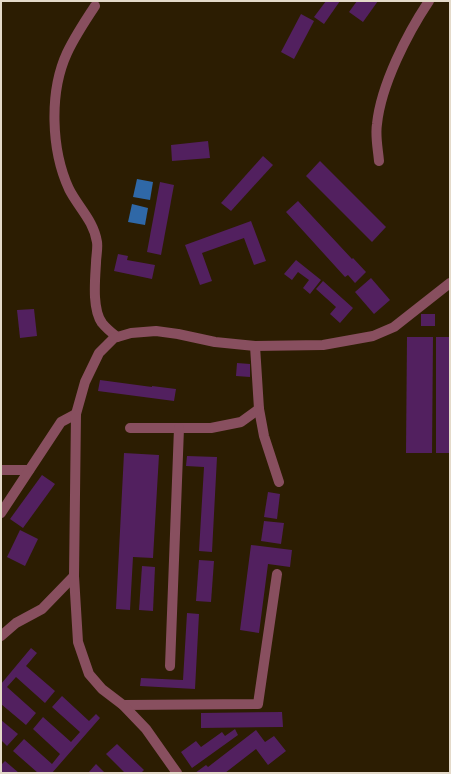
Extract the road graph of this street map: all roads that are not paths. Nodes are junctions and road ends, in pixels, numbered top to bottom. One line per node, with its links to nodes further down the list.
1 (429, 1): 3 (street)
2 (95, 6): 5 (street)
3 (379, 161)
4 (450, 283): 6 (street)
5 (117, 338): 6 (street); 8 (street)
6 (255, 346): 7 (street)
7 (259, 409): 10 (street); 13 (street)
8 (76, 414): 12 (street); 16 (street)
9 (130, 428): 10 (street)
10 (179, 428): 18 (street)
11 (1, 470): 12 (street)
12 (29, 470): 14 (street)
13 (280, 482)
14 (1, 513)
15 (277, 574): 19 (street)
16 (74, 576): 17 (street); 19 (street)
17 (1, 636)
18 (170, 666)
19 (123, 705): 20 (street)
20 (177, 773)

